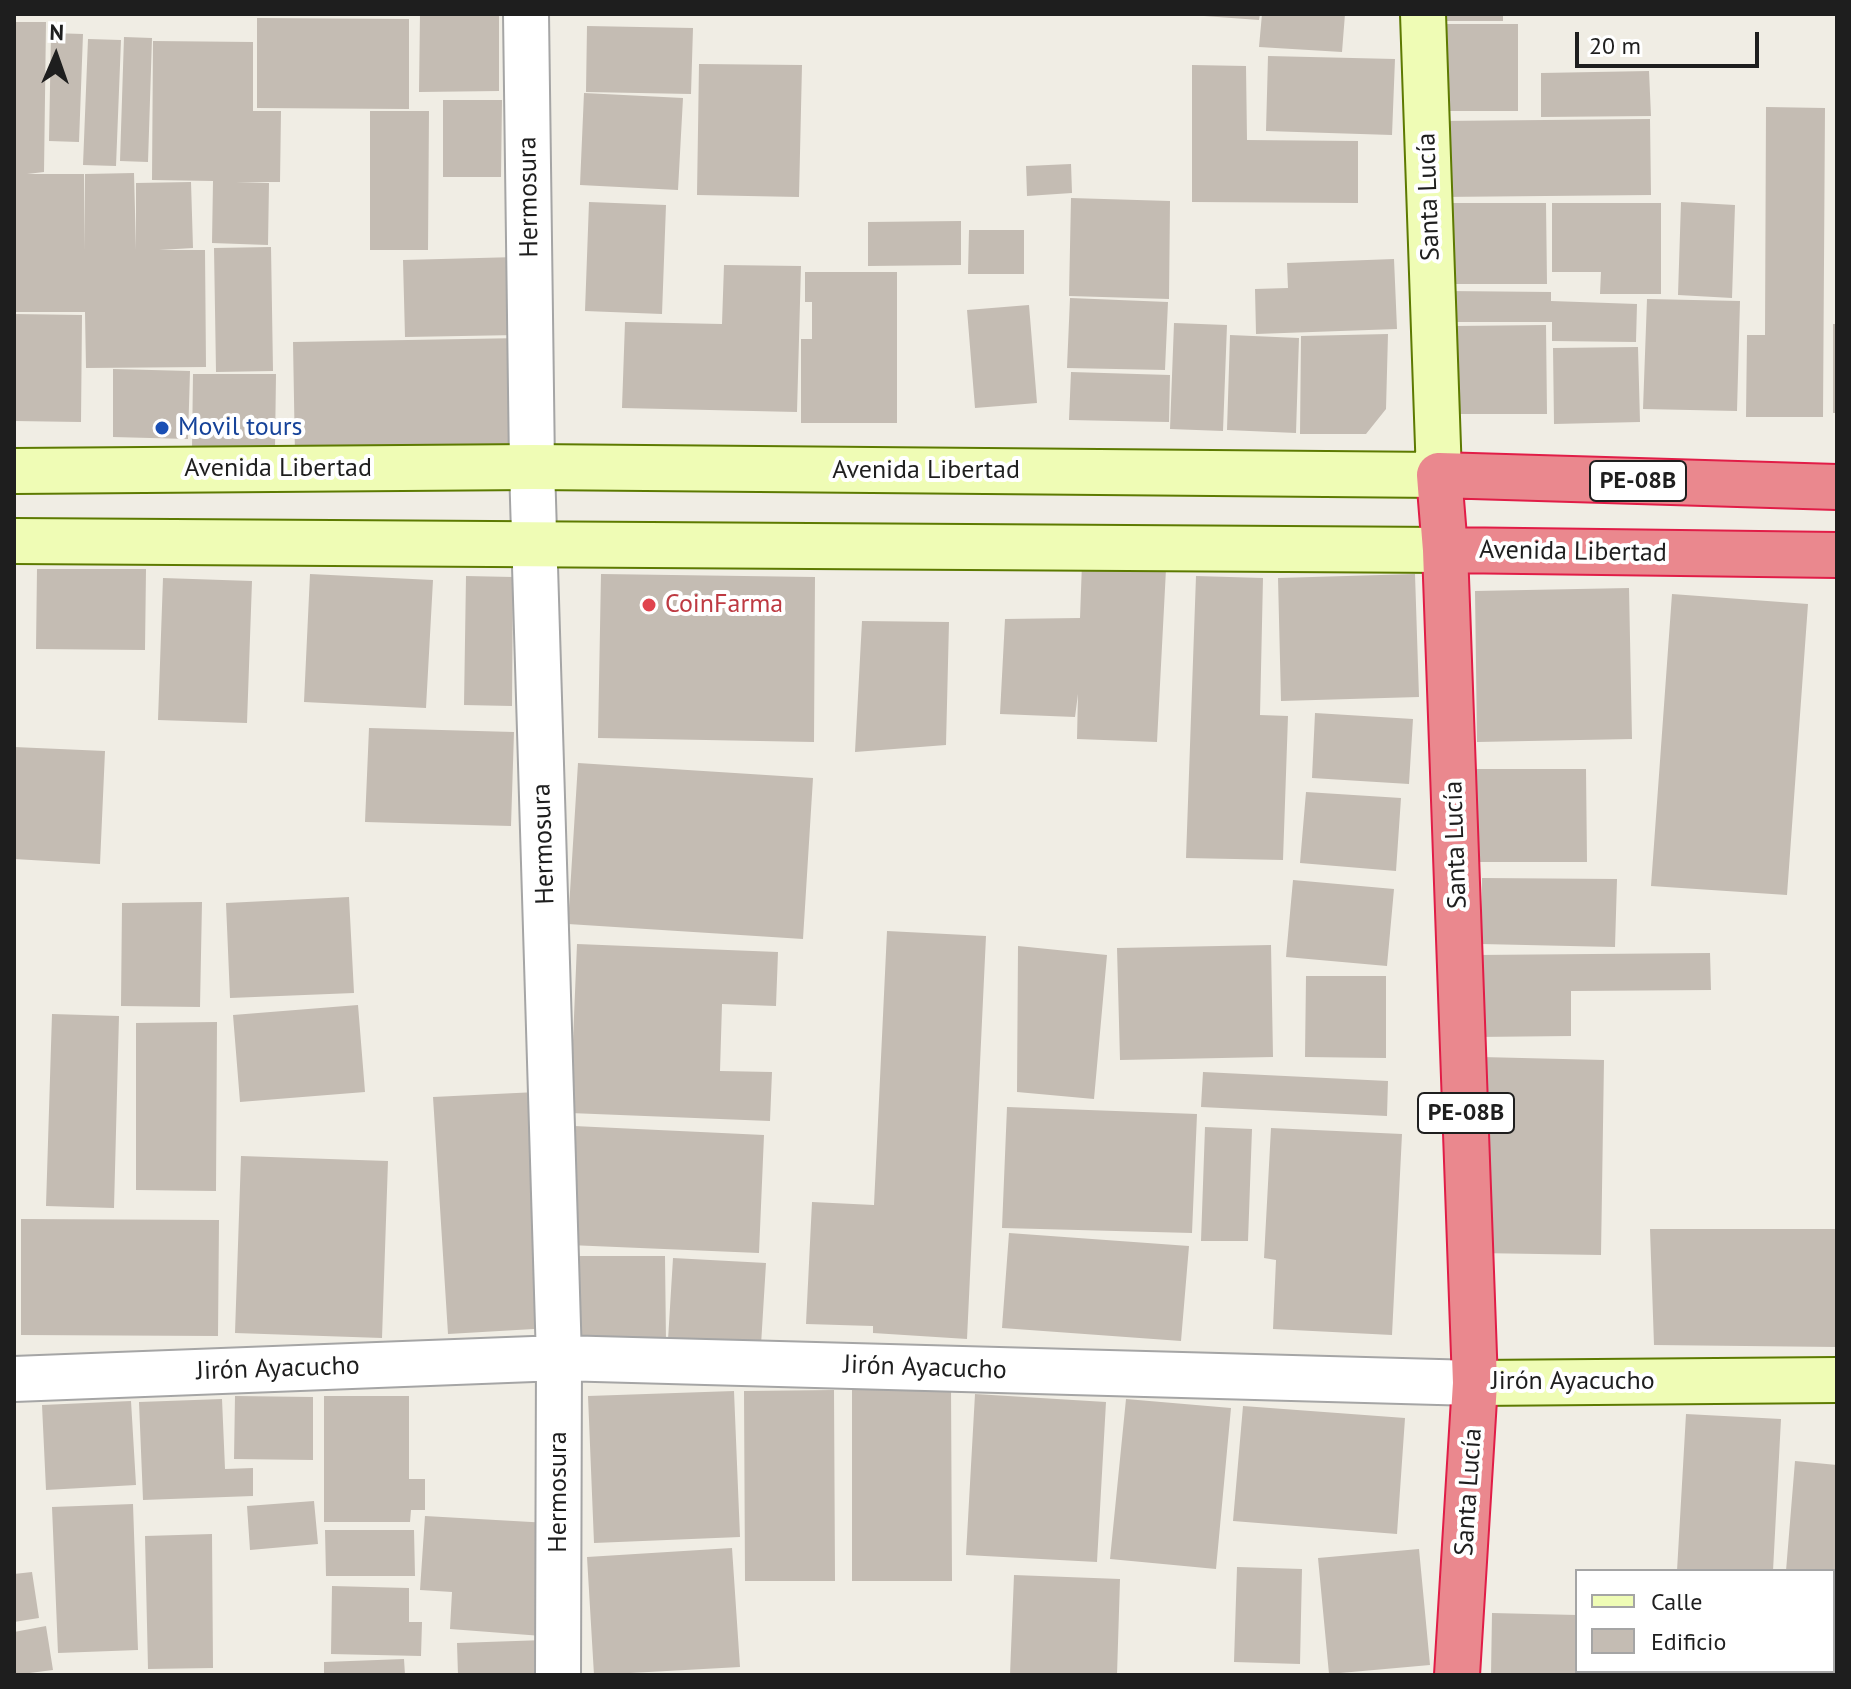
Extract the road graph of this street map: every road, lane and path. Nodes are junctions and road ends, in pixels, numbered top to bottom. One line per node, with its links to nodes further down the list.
1 (526, 14): 3 (street, Hermosura)
2 (1423, 14): 5 (main road, Santa Lucía)
3 (532, 467): 4 (main road, Avenida Libertad); 5 (main road, Avenida Libertad); 8 (street, Hermosura)
4 (14, 471)
5 (1439, 475): 6 (highway, Avenida Libertad / PE-08B); 9 (highway, Santa Lucía / PE-08B)
6 (1837, 487)
7 (14, 541): 8 (main road, Avenida Libertad)
8 (535, 544): 9 (main road, Avenida Libertad); 11 (street, Hermosura)
9 (1445, 550): 10 (highway, Avenida Libertad); 14 (highway, Santa Lucía / PE-08B)
10 (1837, 555)
11 (559, 1358): 12 (street, Jirón Ayacucho); 14 (street, Jirón Ayacucho); 15 (street, Hermosura)
12 (14, 1379)
13 (1837, 1380): 14 (main road, Jirón Ayacucho)
14 (1475, 1383): 16 (highway, Santa Lucía / PE-08B)
15 (558, 1675)
16 (1457, 1675)

